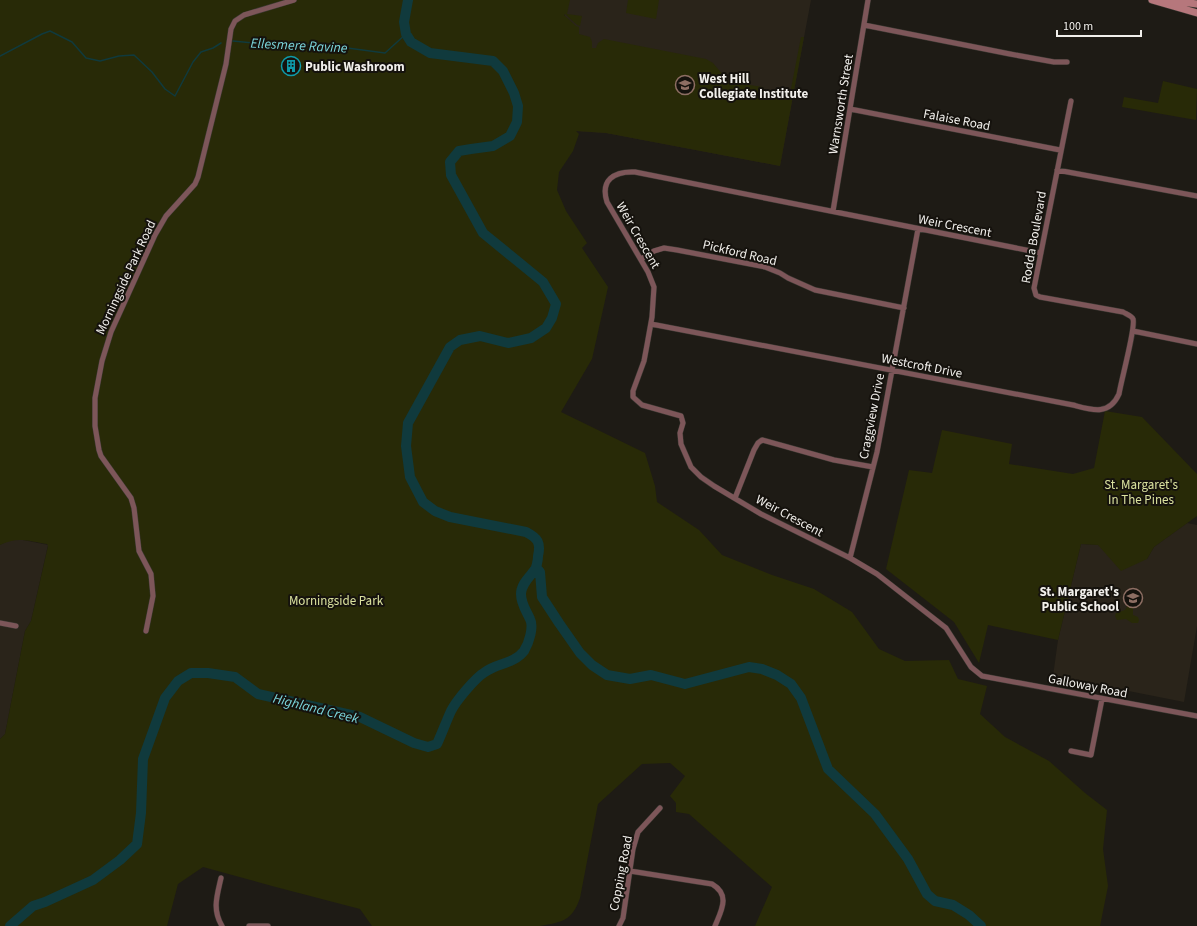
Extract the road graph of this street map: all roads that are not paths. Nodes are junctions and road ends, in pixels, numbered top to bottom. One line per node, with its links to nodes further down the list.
1 (294, 0): 27 (street, Morningside Park Road)
2 (868, 0): 6 (street, Warnsworth Street)
3 (1155, 1): 4 (main road); 5 (main road)
4 (1197, 4)
5 (1197, 13)
6 (864, 26): 7 (street); 9 (street, Warnsworth Street)
7 (1067, 62)
8 (1071, 101): 10 (street, Rodda Boulevard)
9 (850, 109): 10 (street, Falaise Road); 13 (street, Warnsworth Street)
10 (1060, 150): 11 (street, Rodda Boulevard)
11 (1057, 170): 12 (street); 15 (street, Rodda Boulevard)
12 (1197, 196)
13 (833, 211): 14 (street, Weir Crescent); 16 (street, Weir Crescent)
14 (918, 229): 15 (street, Weir Crescent); 17 (street, Craggview Drive)
15 (1041, 253): 19 (street, Rodda Boulevard)
16 (641, 260): 17 (street, Pickford Road); 18 (street, Weir Crescent)
17 (904, 308): 21 (street, Craggview Drive)
18 (651, 324): 21 (street, Westcroft Drive); 23 (street, Weir Crescent)
19 (1133, 331): 20 (street); 21 (street, Westcroft Drive)
20 (1197, 344)
21 (891, 371): 22 (street, Craggview Drive)
22 (873, 467): 23 (street); 24 (street, Craggview Drive)
23 (735, 498): 24 (street, Weir Crescent)
24 (850, 558): 28 (street, Weir Crescent)
25 (0, 624): 26 (street)
26 (16, 626)
27 (146, 631)
28 (976, 672): 29 (street, Galloway Road)
29 (1102, 699): 30 (street, Galloway Road); 31 (street)
30 (1197, 716)
31 (1071, 751)
32 (660, 808): 33 (street, Copping Road)
33 (630, 872): 38 (street, Copping Road); 39 (street)
34 (221, 878): 35 (street)
35 (222, 926)
36 (249, 926): 37 (street)
37 (268, 926)
38 (619, 926)
39 (715, 926)

